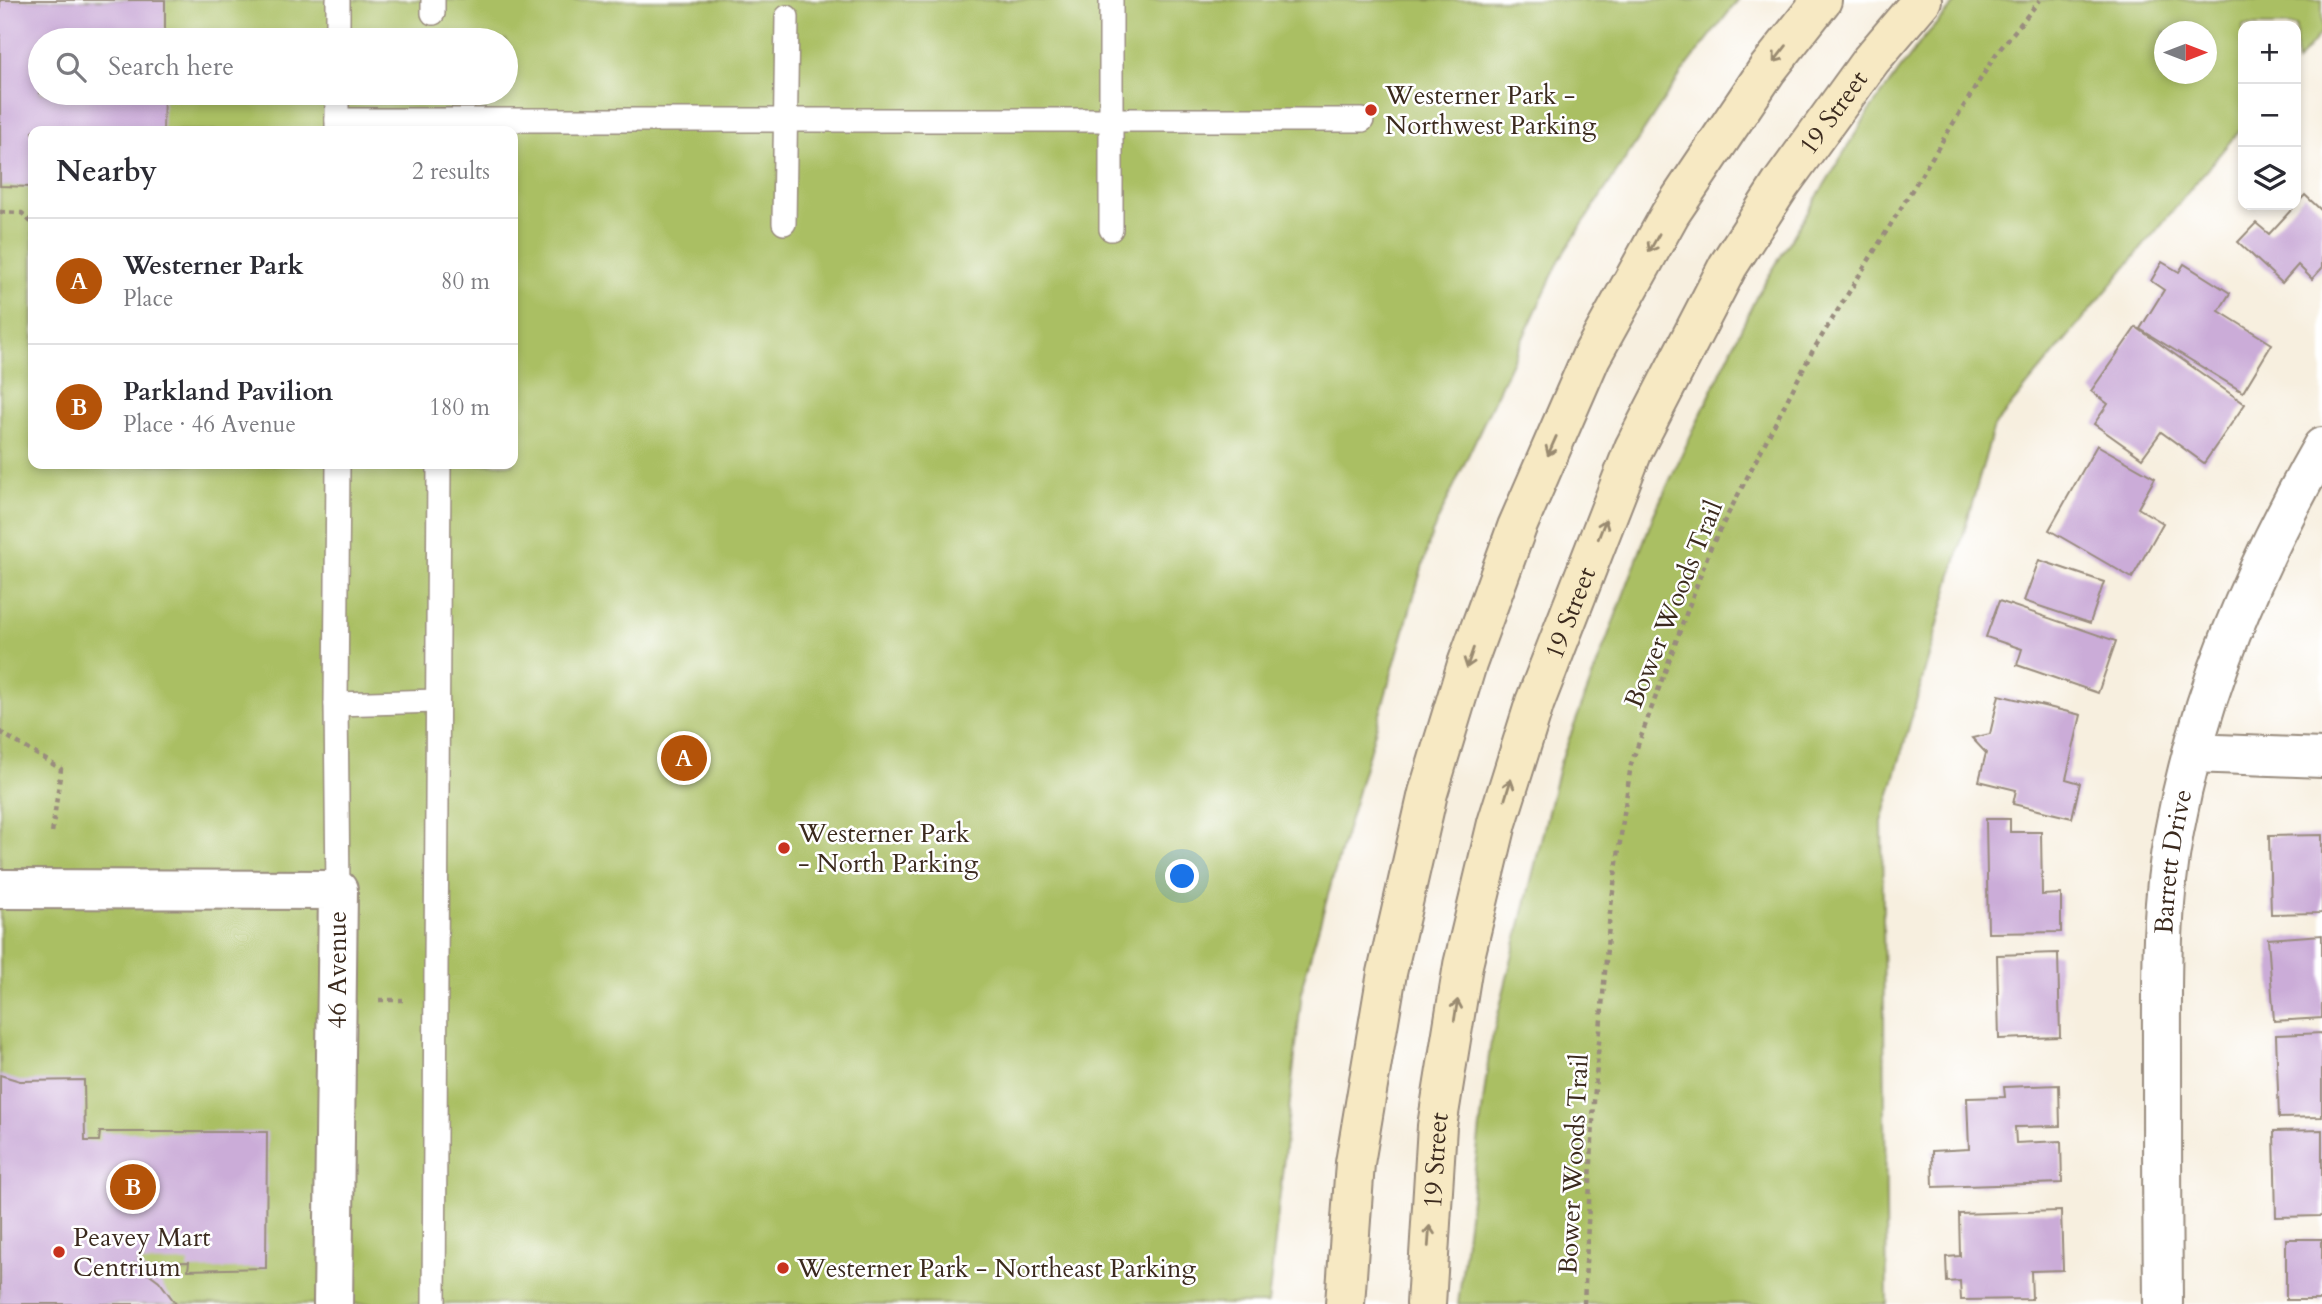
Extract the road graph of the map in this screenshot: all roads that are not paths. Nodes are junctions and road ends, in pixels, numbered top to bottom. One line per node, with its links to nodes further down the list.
1 (338, 0): 6 (lane)
2 (1111, 0): 9 (lane)
3 (1822, 0): 25 (main road, one-way to 25)
4 (1922, 0): 26 (main road, 19 Street, one-way to 4)
5 (787, 17): 8 (lane)
6 (338, 28)
7 (337, 105): 11 (lane)
8 (785, 119): 9 (lane); 11 (lane); 12 (lane)
9 (1111, 119): 10 (lane); 13 (lane)
10 (1362, 120)
11 (337, 126)
12 (784, 223)
13 (1111, 229)
14 (2322, 447): 19 (street, Barrett Drive)
15 (338, 469): 18 (lane)
16 (439, 469): 17 (lane)
17 (437, 701): 18 (lane); 24 (lane)
18 (336, 704): 22 (lane)
19 (2192, 753): 20 (street); 27 (street, Barrett Drive)
20 (2322, 758)
21 (0, 889): 22 (street, 46 Avenue)
22 (338, 890): 23 (street, 46 Avenue)
23 (333, 1304)
24 (434, 1304)
25 (1345, 1304)
26 (1426, 1304)
27 (2163, 1304)

